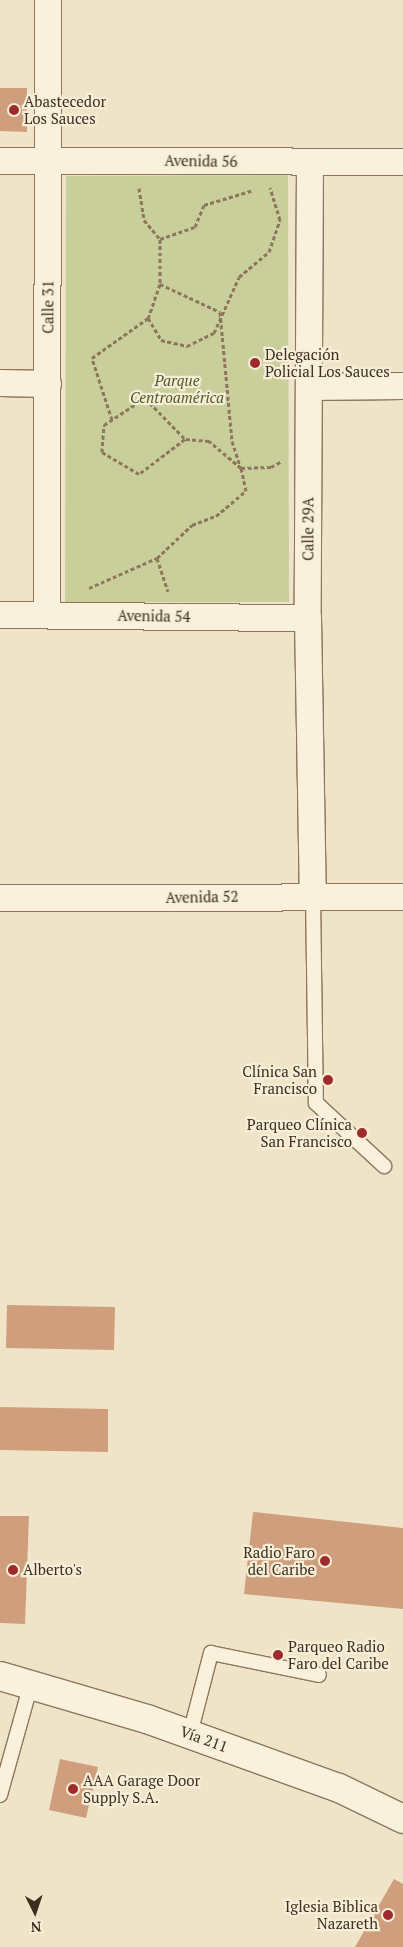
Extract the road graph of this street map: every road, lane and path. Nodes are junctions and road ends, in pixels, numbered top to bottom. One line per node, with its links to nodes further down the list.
1 (48, 0): 2 (street, Calle 31)
2 (48, 160): 3 (street, Avenida 56); 4 (street, Avenida 56); 12 (street, Calle 31)
3 (0, 161)
4 (135, 161): 6 (street, Avenida 56); 7 (path)
5 (403, 162): 6 (street, Avenida 56)
6 (310, 163): 14 (street, Calle 29A)
7 (160, 238): 8 (path); 9 (path)
8 (160, 284): 9 (path); 10 (path)
9 (220, 312): 10 (path); 18 (path)
10 (148, 318): 15 (path)
11 (0, 383): 12 (street)
12 (48, 384): 23 (street, Calle 31)
13 (403, 386): 14 (street)
14 (309, 387): 24 (street, Calle 29A)
15 (112, 420): 16 (path); 16 (path)
16 (185, 439): 18 (path)
17 (289, 467): 18 (path)
18 (241, 468): 19 (path)
19 (157, 558): 20 (path); 21 (path)
20 (80, 593)
21 (169, 594)
22 (0, 615): 23 (street, Avenida 54)
23 (47, 615): 24 (street, Avenida 54)
24 (308, 618): 25 (street, Calle 29A)
25 (313, 896): 26 (street, Avenida 52); 27 (street, Avenida 52); 28 (lane)
26 (403, 897)
27 (0, 898)
28 (384, 1166)
29 (320, 1675): 32 (lane)
30 (0, 1676): 31 (main road, Vía 211)
31 (31, 1684): 32 (main road, Vía 211); 33 (lane)
32 (190, 1734): 34 (main road, Vía 211)
33 (0, 1795)
34 (403, 1819)

